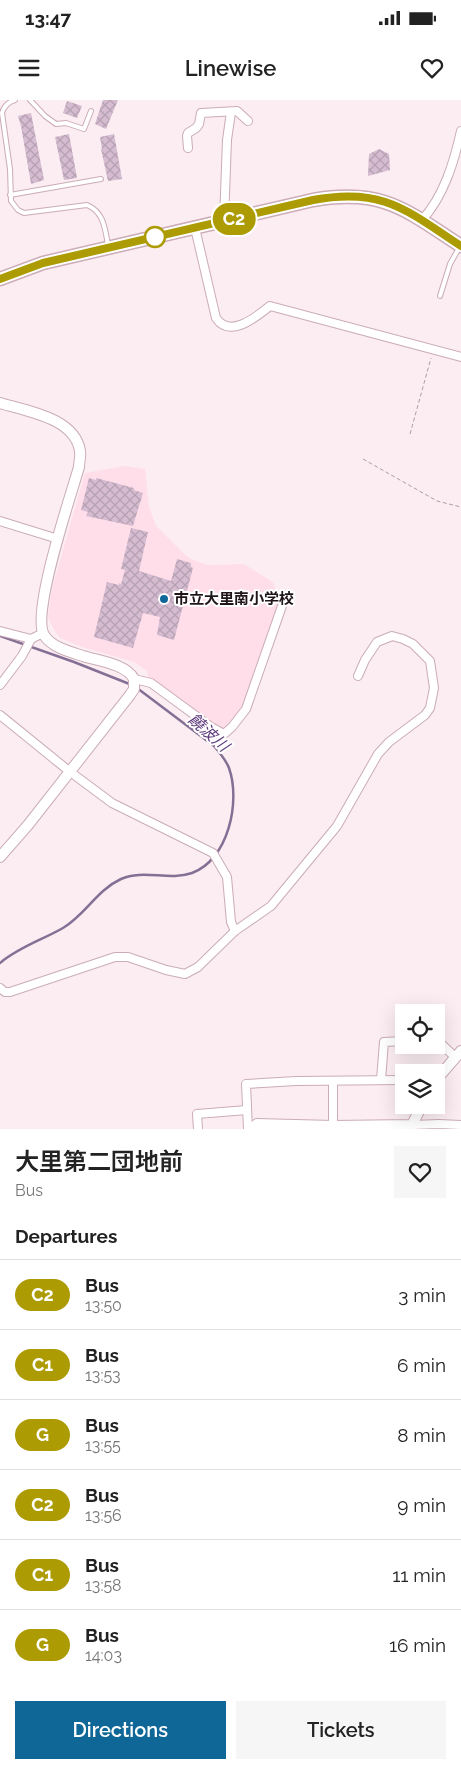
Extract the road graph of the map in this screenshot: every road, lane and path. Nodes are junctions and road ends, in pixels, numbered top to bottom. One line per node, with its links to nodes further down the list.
1 (15, 100): 9 (lane)
2 (30, 100): 3 (lane)
3 (91, 111)
4 (231, 112): 5 (street); 7 (street); 11 (street)
5 (248, 121)
6 (461, 131): 10 (street)
7 (188, 148)
8 (101, 179): 9 (lane)
9 (10, 195): 14 (lane)
10 (422, 220): 11 (main road); 13 (main road)
11 (224, 221): 12 (main road)
12 (195, 228): 14 (main road); 17 (street)
13 (460, 246): 16 (lane)
14 (109, 247): 15 (main road)
15 (0, 279)
16 (440, 296)
17 (434, 350): 18 (street); 20 (path)
18 (461, 357)
19 (0, 404): 24 (street)
20 (410, 434)
21 (363, 459): 22 (path)
22 (461, 507)
23 (0, 521): 24 (street)
24 (58, 539): 27 (street)
25 (282, 606): 30 (street)
26 (0, 631): 28 (street)
27 (43, 633): 28 (street); 30 (street)
28 (30, 641): 31 (street)
29 (358, 676): 35 (street)
30 (134, 679): 33 (street)
31 (0, 685)
32 (0, 714): 33 (street)
33 (69, 771): 34 (street); 35 (street)
34 (0, 857)
35 (235, 931): 36 (street)
36 (0, 988)
37 (395, 1041): 41 (street)
38 (445, 1045): 39 (street)
39 (458, 1054): 40 (street)
40 (445, 1069)
41 (382, 1080): 42 (street); 43 (street)
42 (395, 1080)
43 (333, 1081): 44 (street); 50 (street)
44 (247, 1110): 51 (street); 52 (street)
45 (418, 1114): 49 (street)
46 (461, 1125): 49 (street)
47 (293, 1127): 50 (street); 52 (street)
48 (373, 1127): 49 (street); 50 (street)
49 (412, 1127)
50 (333, 1128)
51 (198, 1129)
52 (249, 1129)

